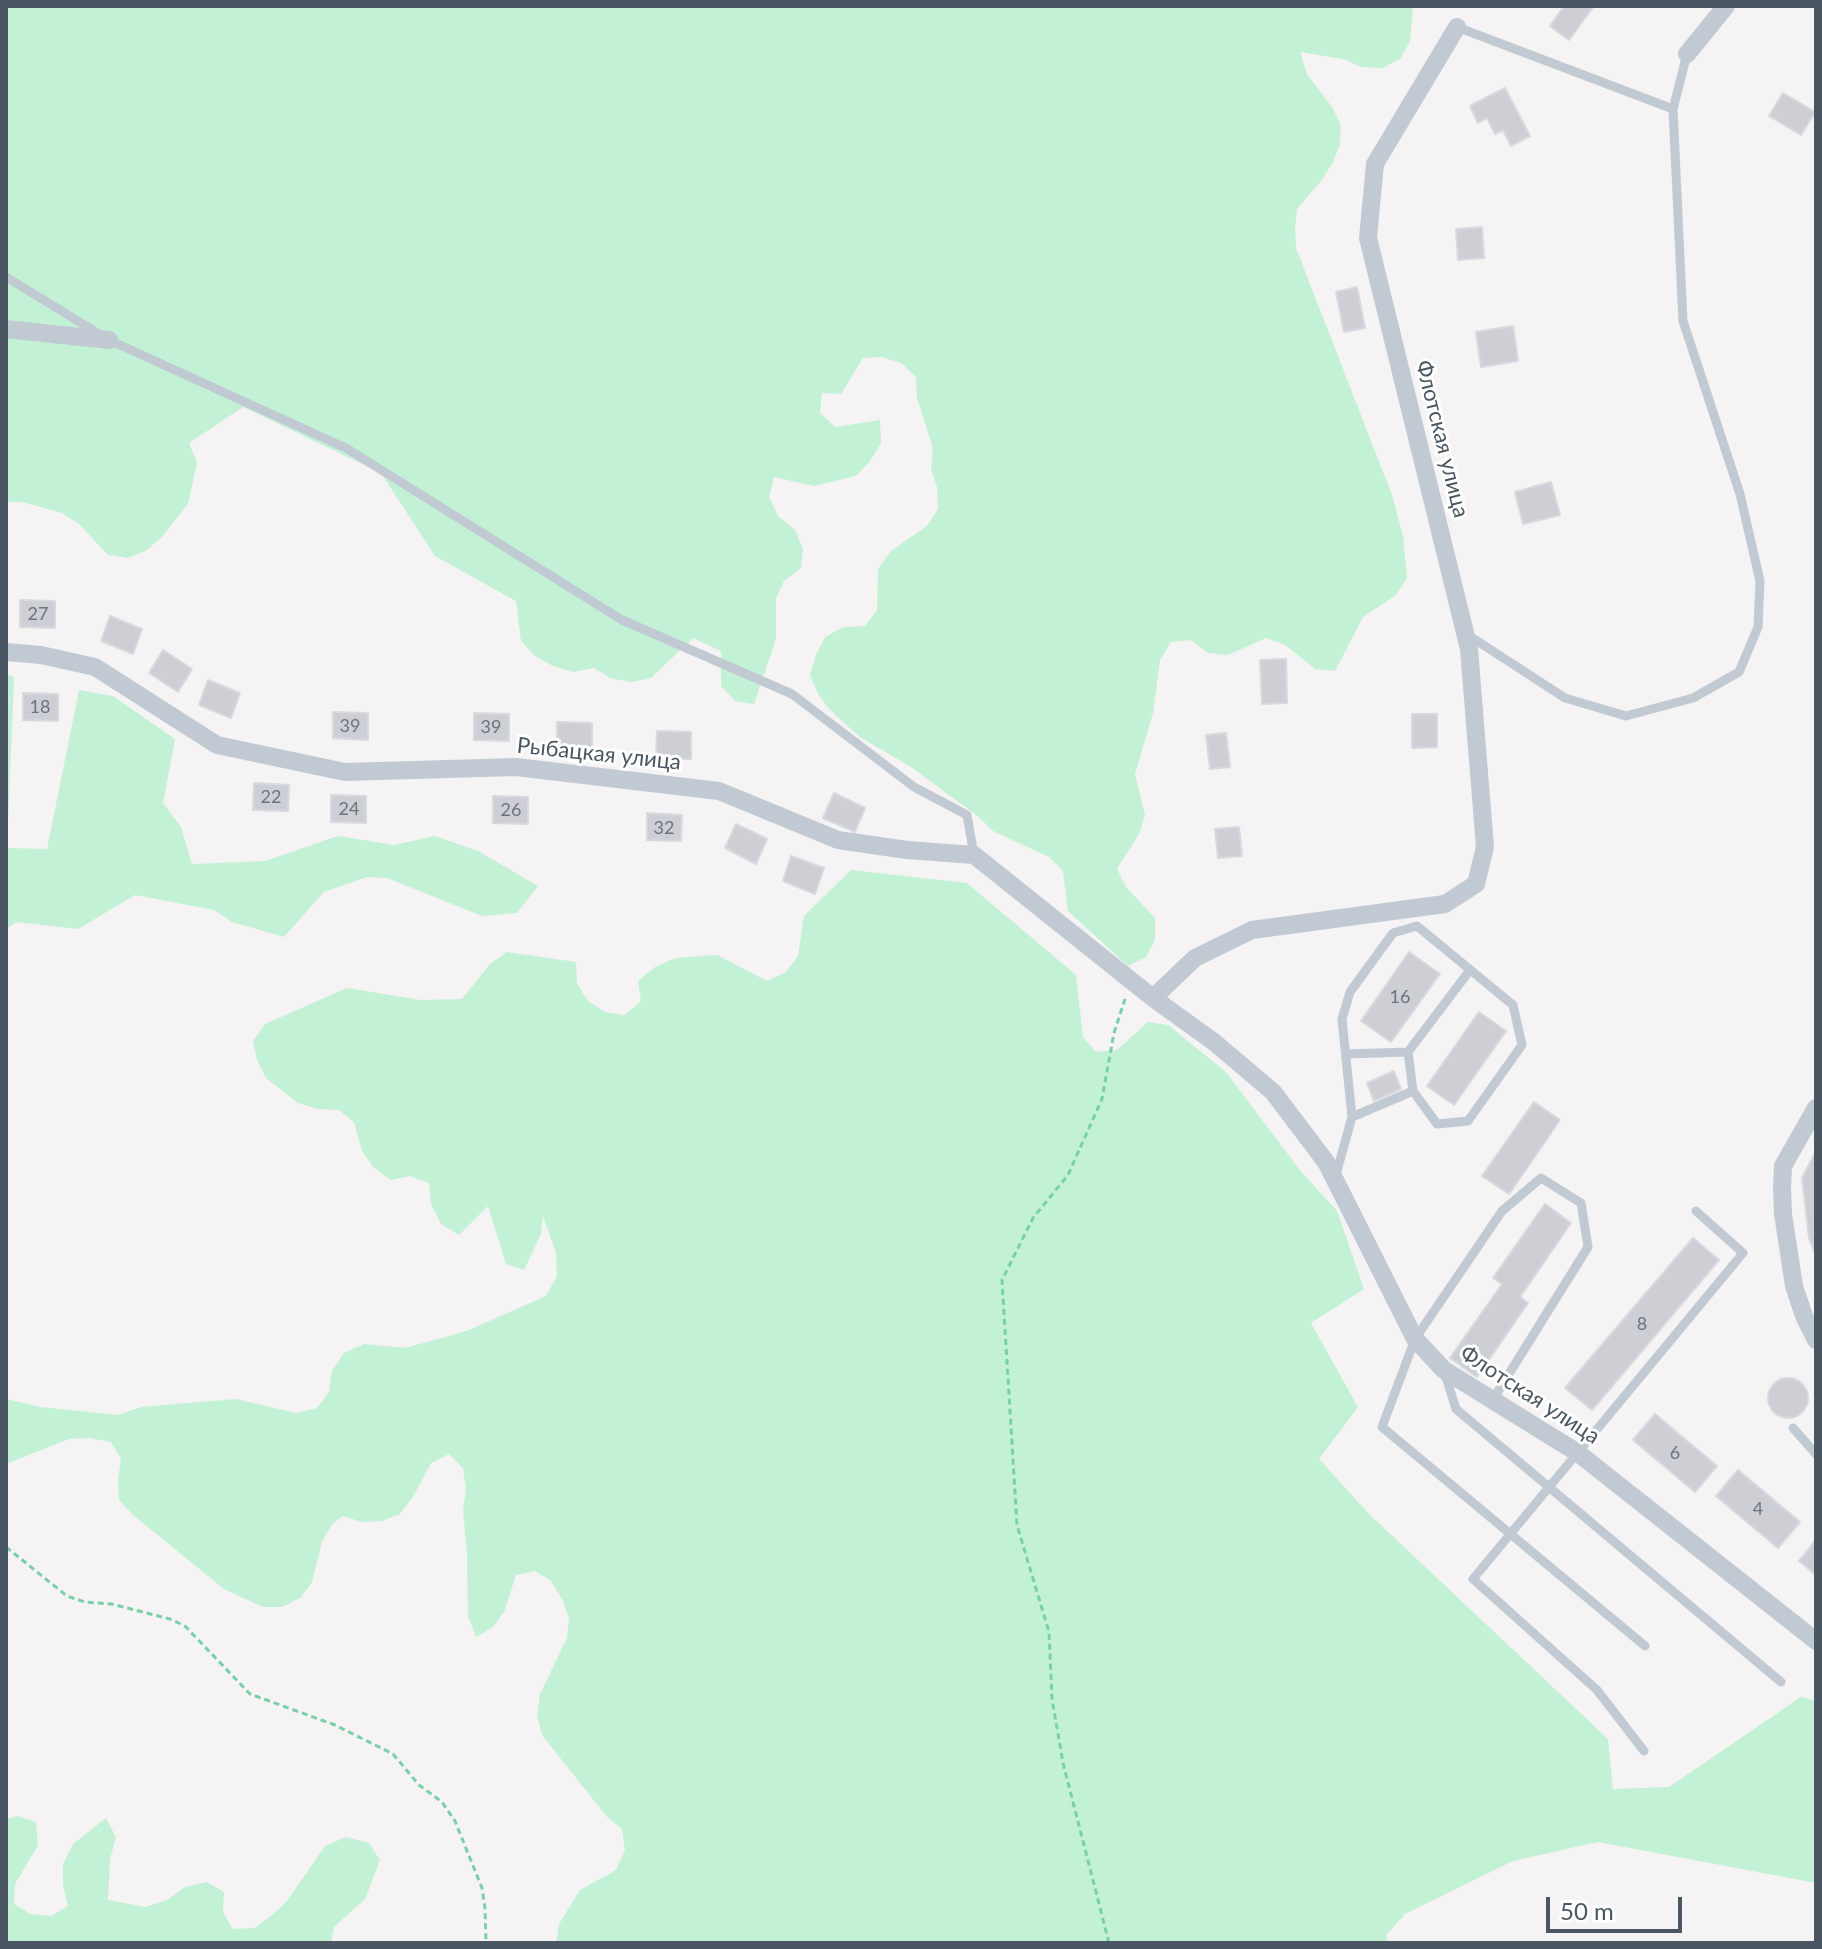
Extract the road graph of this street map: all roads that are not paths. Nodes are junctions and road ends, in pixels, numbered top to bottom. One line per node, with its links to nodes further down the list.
1 (1726, 6): 3 (street)
2 (1457, 27): 4 (lane); 8 (street, Флотская улица)
3 (1687, 54): 4 (lane)
4 (1673, 109): 8 (lane)
5 (6, 277): 7 (lane)
6 (6, 329): 7 (street)
7 (109, 340): 10 (lane)
8 (1465, 633): 12 (street, Флотская улица)
9 (6, 652): 10 (street, Рыбацкая улица)
10 (974, 855): 12 (street)
11 (1470, 970): 13 (lane); 14 (lane); 15 (lane)
12 (1153, 998): 18 (street, Флотская улица)
13 (1408, 1052): 14 (lane); 15 (lane)
14 (1347, 1054): 17 (lane)
15 (1413, 1091): 17 (lane)
16 (1816, 1108): 21 (street)
17 (1352, 1117): 18 (lane)
18 (1335, 1178): 20 (street, Флотская улица)
19 (1696, 1211): 25 (lane)
20 (1415, 1339): 22 (street, Флотская улица); 23 (lane); 28 (lane)
21 (1816, 1340)
22 (1444, 1370): 23 (street, Флотская улица); 27 (lane)
23 (1492, 1401): 25 (street, Флотская улица)
24 (1793, 1428): 26 (lane)
25 (1578, 1453): 27 (lane); 29 (street, Флотская улица)
26 (1816, 1454)
27 (1550, 1487): 28 (lane); 31 (lane)
28 (1511, 1534): 30 (lane); 32 (lane)
29 (1816, 1641)
30 (1645, 1646)
31 (1781, 1682)
32 (1644, 1751)

